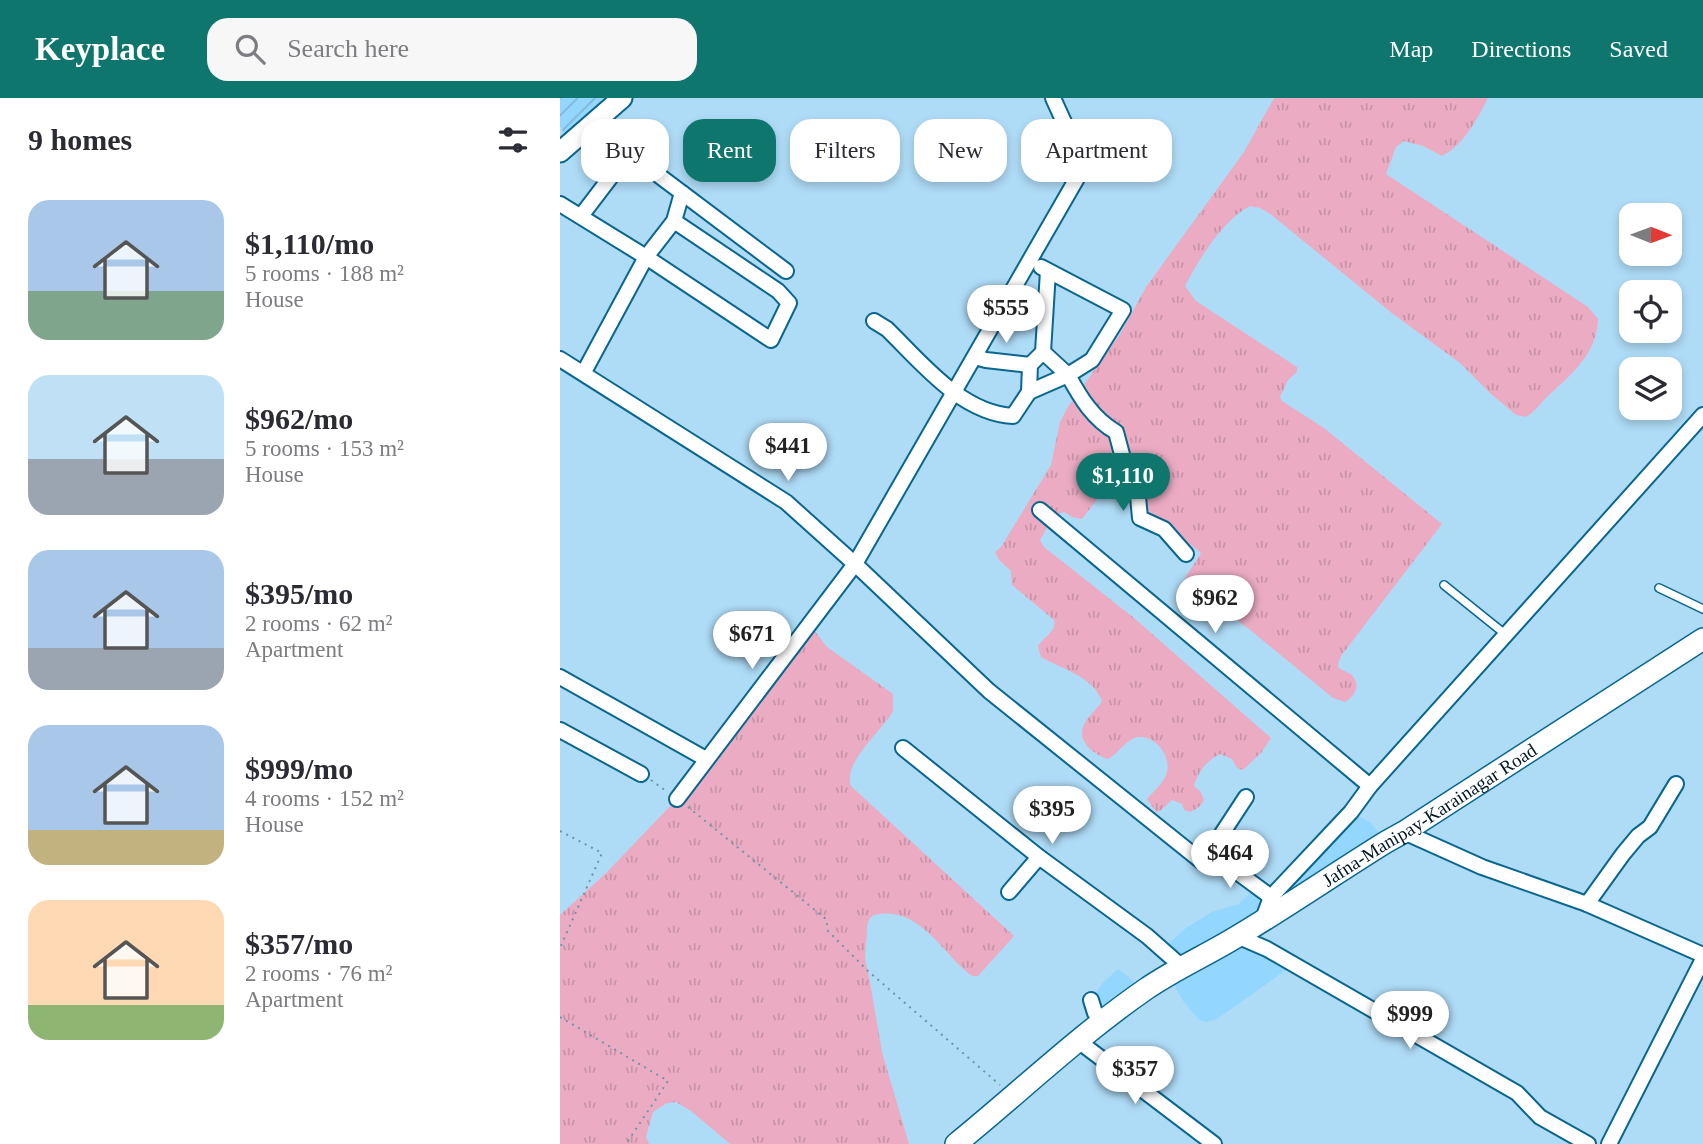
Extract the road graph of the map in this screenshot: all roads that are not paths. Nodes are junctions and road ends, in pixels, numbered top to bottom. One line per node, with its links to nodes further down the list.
1 (622, 98): 3 (main road)
2 (1053, 98): 13 (street)
3 (600, 119)
4 (581, 135): 5 (main road)
5 (560, 152)
6 (607, 182): 10 (street)
7 (668, 182): 8 (street)
8 (682, 192): 11 (street); 14 (street)
9 (560, 204): 10 (street)
10 (581, 216): 12 (street)
11 (674, 221): 12 (street); 12 (street)
12 (646, 257): 21 (street)
13 (1030, 261): 15 (street); 18 (street)
14 (786, 271)
15 (1048, 271): 17 (street); 22 (street)
16 (874, 321): 24 (street)
17 (1043, 352): 20 (street); 22 (street)
18 (975, 357): 20 (street); 24 (street)
19 (560, 359): 21 (street)
20 (1030, 365): 23 (street)
21 (584, 372): 28 (street)
22 (1068, 375): 23 (street); 27 (street)
23 (1029, 392): 24 (street)
24 (954, 393): 28 (street)
25 (1703, 415): 32 (street)
26 (1040, 510): 40 (street)
27 (1186, 554)
28 (855, 564): 37 (street); 44 (street)
29 (1444, 584): 32 (lane)
30 (1659, 588): 31 (lane)
31 (1703, 609)
32 (1505, 634): 40 (street)
33 (1703, 639): 43 (main road, Jafna-Manipay-Karainagar Road)
34 (560, 677): 37 (street)
35 (560, 730): 38 (street)
36 (903, 748): 45 (street)
37 (706, 759): 42 (street)
38 (641, 774)
39 (1676, 784): 48 (street)
40 (1370, 786): 47 (street)
41 (1246, 797): 44 (street)
42 (677, 799)
43 (1404, 832): 48 (street); 49 (main road, Jafna-Manipay-Karainagar Road)
44 (1210, 852): 47 (street)
45 (1038, 858): 46 (street); 52 (street)
46 (1009, 892)
47 (1271, 897): 49 (street)
48 (1587, 904): 51 (street)
49 (1263, 919): 50 (main road, Jafna-Manipay-Karainagar Road)
50 (1237, 936): 52 (main road, Jafna-Manipay-Karainagar Road); 58 (street)
51 (1703, 957): 59 (street)
52 (1181, 966): 54 (main road, Jafna-Manipay-Karainagar Road)
53 (1091, 1000): 54 (street)
54 (1107, 1020): 55 (main road, Jafna-Manipay-Karainagar Road)
55 (1077, 1040): 56 (main road, Jafna-Manipay-Karainagar Road); 57 (street)
56 (956, 1144)
57 (1214, 1144)
58 (1588, 1144)
59 (1609, 1144)

